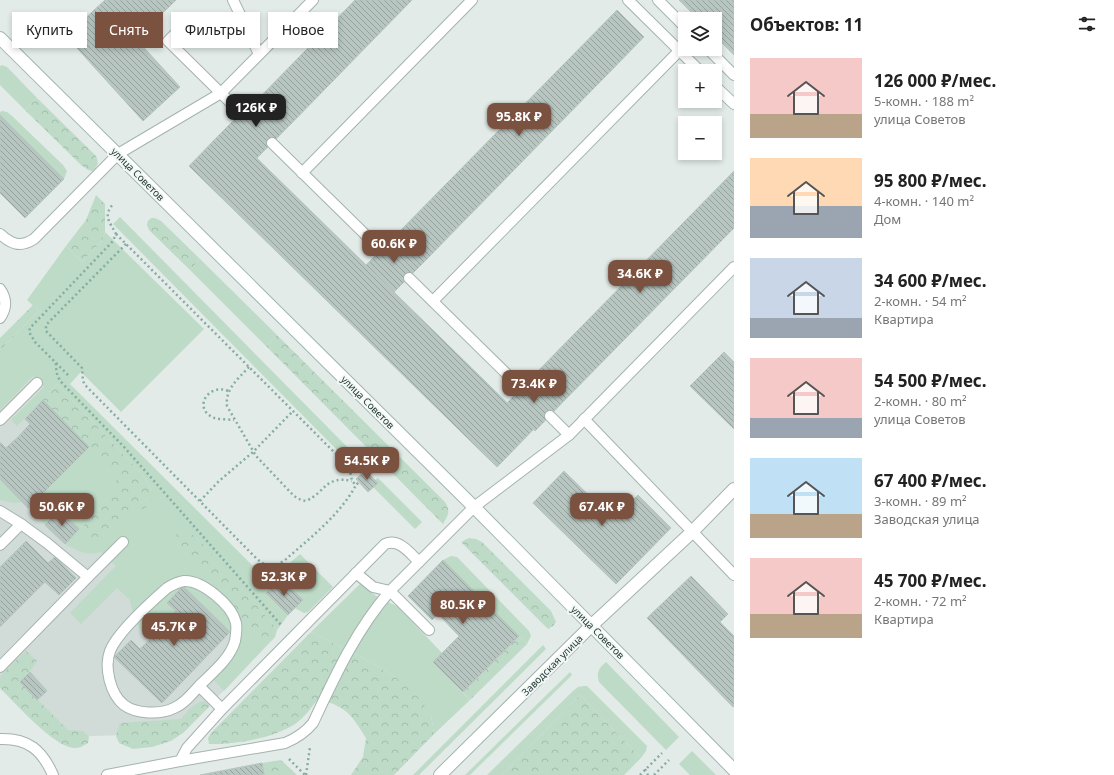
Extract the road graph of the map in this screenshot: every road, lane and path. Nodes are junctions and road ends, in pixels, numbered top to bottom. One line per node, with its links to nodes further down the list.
1 (233, 0): 11 (lane)
2 (313, 0): 11 (lane)
3 (472, 0): 22 (lane)
4 (628, 0): 9 (lane)
5 (658, 0): 6 (lane)
6 (678, 20)
7 (0, 38): 21 (street, улица Советов)
8 (175, 48): 16 (lane)
9 (678, 50)
10 (678, 52): 31 (lane)
11 (259, 54): 16 (lane)
12 (684, 56): 14 (lane)
13 (715, 56): 15 (lane)
14 (693, 64)
15 (734, 75)
16 (221, 93): 19 (lane); 21 (lane)
17 (722, 93): 18 (lane)
18 (734, 104)
19 (241, 113)
20 (272, 143): 22 (lane)
21 (118, 154): 24 (lane); 53 (street, улица Советов)
22 (302, 173): 27 (lane)
23 (114, 203): 25 (path)
24 (0, 234)
25 (116, 234): 26 (path); 33 (path)
26 (126, 244): 34 (path); 52 (path)
27 (381, 250)
28 (734, 267): 41 (lane)
29 (409, 278): 31 (lane)
30 (0, 289): 32 (lane)
31 (433, 301): 37 (lane)
32 (0, 318)
33 (56, 363): 35 (path); 66 (path)
34 (249, 367): 38 (path); 39 (path)
35 (68, 375)
36 (37, 383): 42 (lane)
37 (521, 388)
38 (228, 391): 43 (path); 43 (path)
39 (293, 411): 45 (path); 48 (path)
40 (550, 416): 44 (lane)
41 (584, 419): 44 (lane); 56 (lane)
42 (0, 420)
43 (234, 420): 45 (path)
44 (569, 435): 53 (lane)
45 (253, 452): 48 (path); 52 (path)
46 (375, 466): 47 (path)
47 (368, 473)
48 (352, 481): 50 (path)
49 (359, 482): 50 (path)
50 (356, 485): 52 (path)
51 (734, 489): 56 (street, Заводская улица)
52 (200, 501)
53 (474, 507): 59 (lane); 64 (street, улица Советов)
54 (0, 511): 55 (lane)
55 (21, 524): 58 (lane); 62 (lane)
56 (692, 532): 61 (lane); 64 (street, Заводская улица)
57 (123, 542): 62 (lane)
58 (0, 544)
59 (419, 562): 60 (lane); 63 (lane)
60 (356, 573): 63 (lane); 66 (lane)
61 (734, 575)
62 (88, 577): 67 (lane)
63 (390, 591): 65 (lane); 73 (lane)
64 (592, 625): 75 (street, улица Советов); 79 (street, Заводская улица)
65 (429, 630)
66 (293, 638): 69 (lane)
67 (0, 667)
68 (199, 686): 68 (lane); 69 (lane)
69 (222, 709): 73 (lane)
70 (0, 739): 77 (lane)
71 (662, 753): 74 (path)
72 (669, 760): 82 (path)
73 (180, 761): 76 (lane)
74 (645, 769): 80 (path); 81 (path)
75 (734, 770)
76 (140, 772): 78 (lane)
77 (53, 775)
78 (107, 775)
79 (440, 775)
80 (640, 775)
81 (648, 775)
82 (654, 775)

